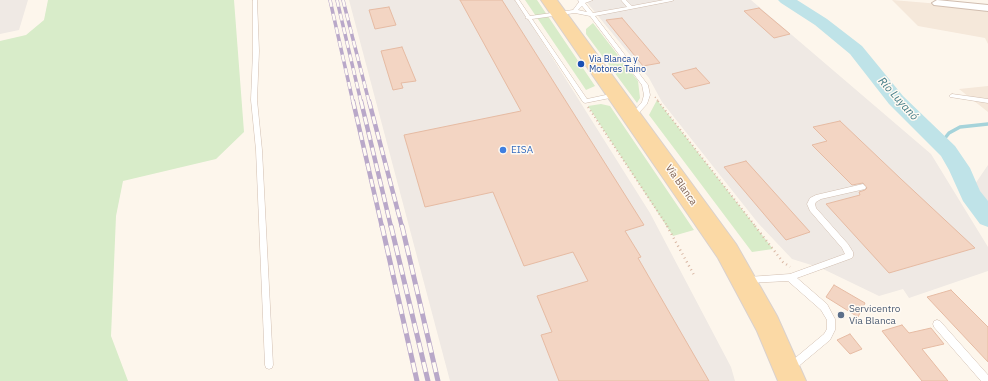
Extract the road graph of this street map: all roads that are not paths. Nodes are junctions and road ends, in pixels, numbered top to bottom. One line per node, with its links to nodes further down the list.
1 (255, 0): 21 (lane)
2 (517, 0): 12 (lane)
3 (591, 0): 6 (lane)
4 (623, 0): 9 (lane)
5 (672, 0): 9 (lane)
6 (581, 1): 8 (lane); 11 (lane)
7 (937, 3): 10 (street)
8 (561, 8): 11 (lane); 12 (lane); 13 (main road, Vía Blanca)
9 (631, 8): 11 (lane)
10 (988, 8)
11 (592, 15): 16 (lane)
12 (528, 18): 13 (lane)
13 (618, 95): 16 (main road, Vía Blanca)
14 (952, 96): 15 (lane)
15 (988, 101)
16 (633, 116): 19 (main road, Vía Blanca)
17 (863, 187): 18 (lane)
18 (794, 275): 19 (lane); 22 (lane)
19 (745, 280): 22 (main road, Vía Blanca)
20 (937, 324): 23 (lane)
21 (269, 365)
22 (790, 375)
23 (987, 381)

